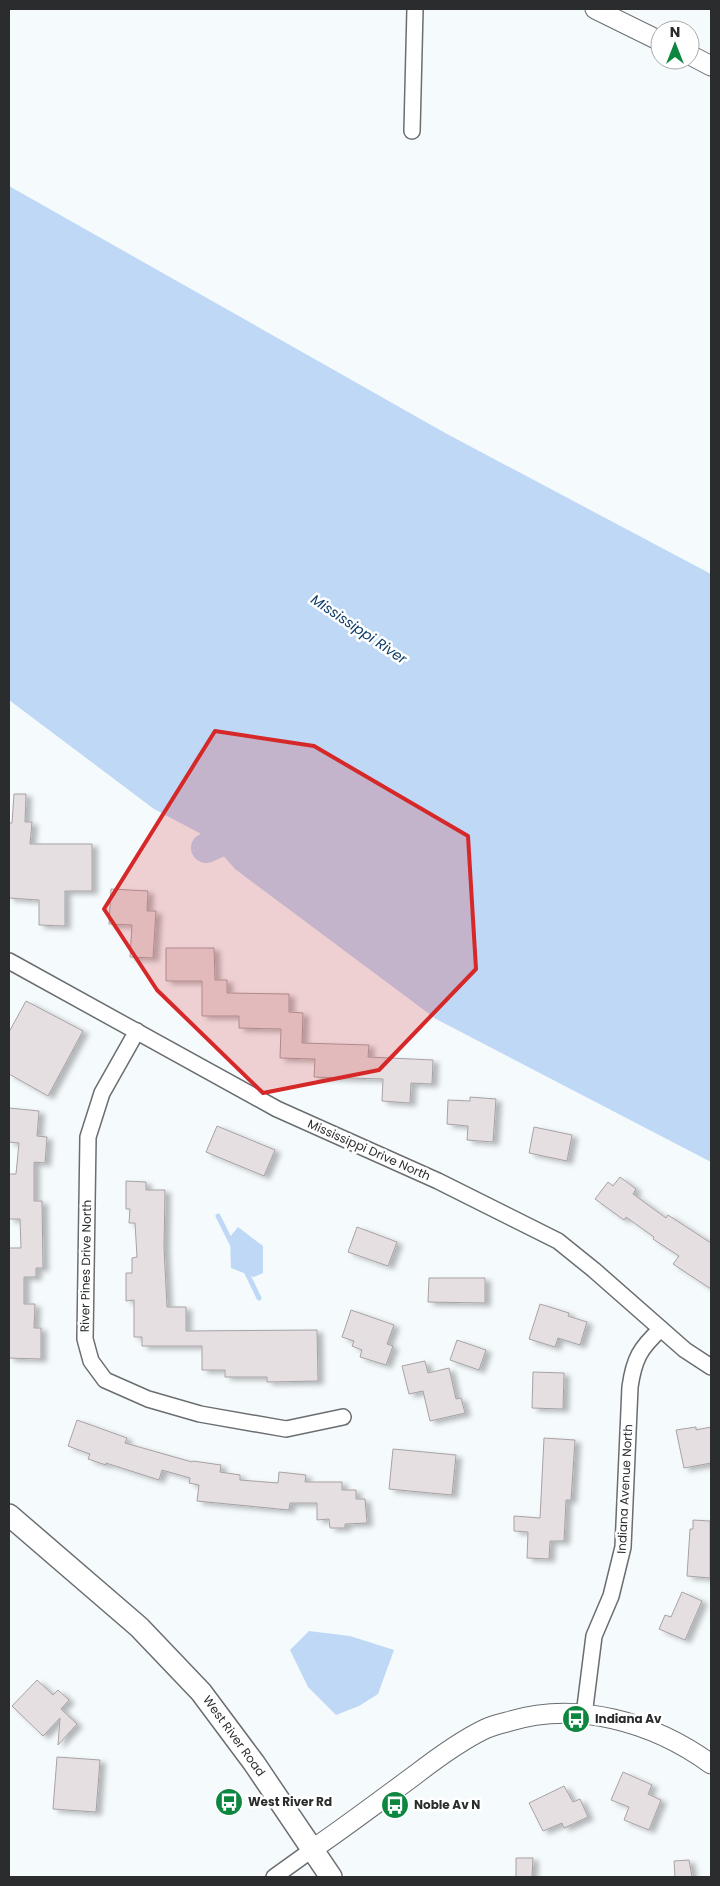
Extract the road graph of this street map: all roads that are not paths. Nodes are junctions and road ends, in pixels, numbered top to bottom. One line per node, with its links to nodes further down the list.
1 (415, 9): 4 (street)
2 (595, 9): 3 (street)
3 (650, 36)
4 (412, 131)
5 (9, 961): 6 (street, Mississippi Drive North)
6 (137, 1031): 7 (street, Mississippi Drive North); 9 (street, River Pines Drive North)
7 (661, 1329): 8 (street, Mississippi Drive North); 11 (street, Indiana Avenue North)
8 (711, 1367)
9 (342, 1417)
10 (9, 1514): 13 (main road, West River Road)
11 (584, 1714): 12 (street); 13 (street)
12 (711, 1764)
13 (313, 1849): 14 (street); 15 (main road, West River Road)
14 (274, 1877)
15 (331, 1877)

